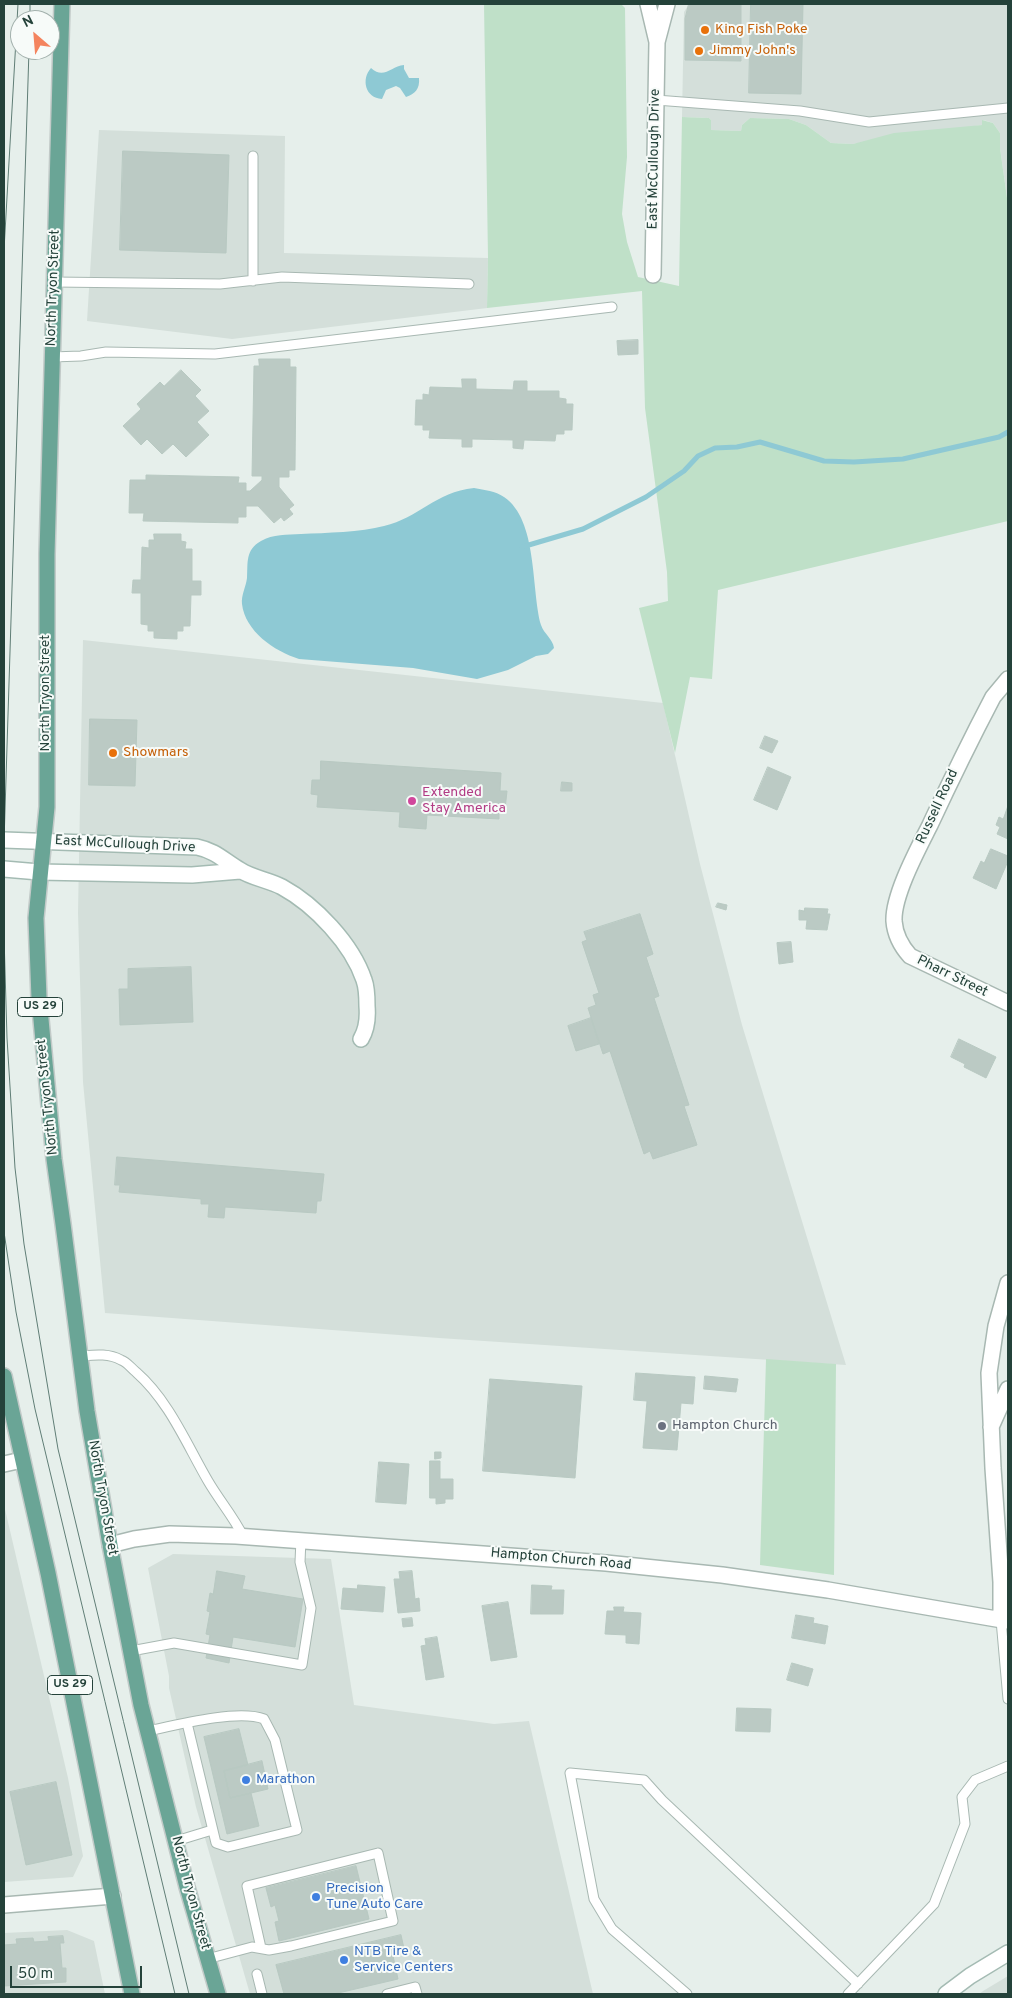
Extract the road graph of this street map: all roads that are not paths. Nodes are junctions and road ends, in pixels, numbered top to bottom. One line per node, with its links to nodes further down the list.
1 (62, 4): 10 (main road, North Tryon Street / US 29)
2 (648, 4): 4 (street, East McCullough Drive)
3 (667, 4): 4 (street, East McCullough Drive)
4 (657, 42): 5 (street, East McCullough Drive)
5 (656, 100): 6 (lane); 8 (street, East McCullough Drive)
6 (1008, 108)
7 (254, 156): 9 (lane)
8 (653, 275)
9 (253, 281): 10 (lane); 11 (lane)
10 (54, 282): 13 (main road, North Tryon Street / US 29)
11 (469, 284)
12 (612, 307): 13 (lane)
13 (52, 357): 16 (main road, North Tryon Street / US 29)
14 (1008, 679): 20 (street, Russell Road)
15 (4, 840): 16 (street, East McCullough Drive)
16 (43, 841): 18 (street, East McCullough Drive); 19 (main road, North Tryon Street / US 29)
17 (4, 869): 19 (street, East McCullough Drive)
18 (240, 871): 19 (street, East McCullough Drive); 22 (street, East McCullough Drive)
19 (39, 872): 24 (main road, North Tryon Street / US 29)
20 (900, 943): 21 (street, Pharr Street)
21 (1008, 1004)
22 (361, 1039)
23 (1008, 1282): 27 (street)
24 (80, 1356): 30 (lane); 32 (main road, North Tryon Street / US 29)
25 (4, 1376): 28 (main road, US 29)
26 (1008, 1390): 27 (street)
27 (991, 1428): 33 (street)
28 (22, 1460): 29 (street); 41 (main road, US 29)
29 (4, 1464)
30 (242, 1536): 31 (street, Hampton Church Road); 32 (street, Hampton Church Road)
31 (301, 1540): 33 (street, Hampton Church Road); 34 (lane)
32 (110, 1545): 34 (main road, North Tryon Street / US 29)
33 (1004, 1620): 35 (lane)
34 (131, 1651): 37 (main road, North Tryon Street / US 29)
35 (1008, 1699)
36 (186, 1723): 37 (lane); 39 (lane); 39 (lane)
37 (148, 1731): 40 (main road, North Tryon Street / US 29)
38 (1008, 1766): 47 (lane)
39 (212, 1830): 40 (lane)
40 (176, 1841): 45 (main road, North Tryon Street / US 29)
41 (113, 1896): 42 (street); 48 (main road, US 29)
42 (4, 1905)
43 (261, 1948): 43 (lane); 45 (lane)
44 (1008, 1953): 55 (street)
45 (207, 1959): 49 (main road, North Tryon Street / US 29)
46 (257, 1974): 50 (lane)
47 (858, 1984): 53 (lane); 54 (lane)
48 (132, 1994)
49 (218, 1994)
50 (262, 1994)
51 (387, 1994): 52 (lane)
52 (417, 1994)
53 (686, 1994)
54 (848, 1994)
55 (946, 1994)

